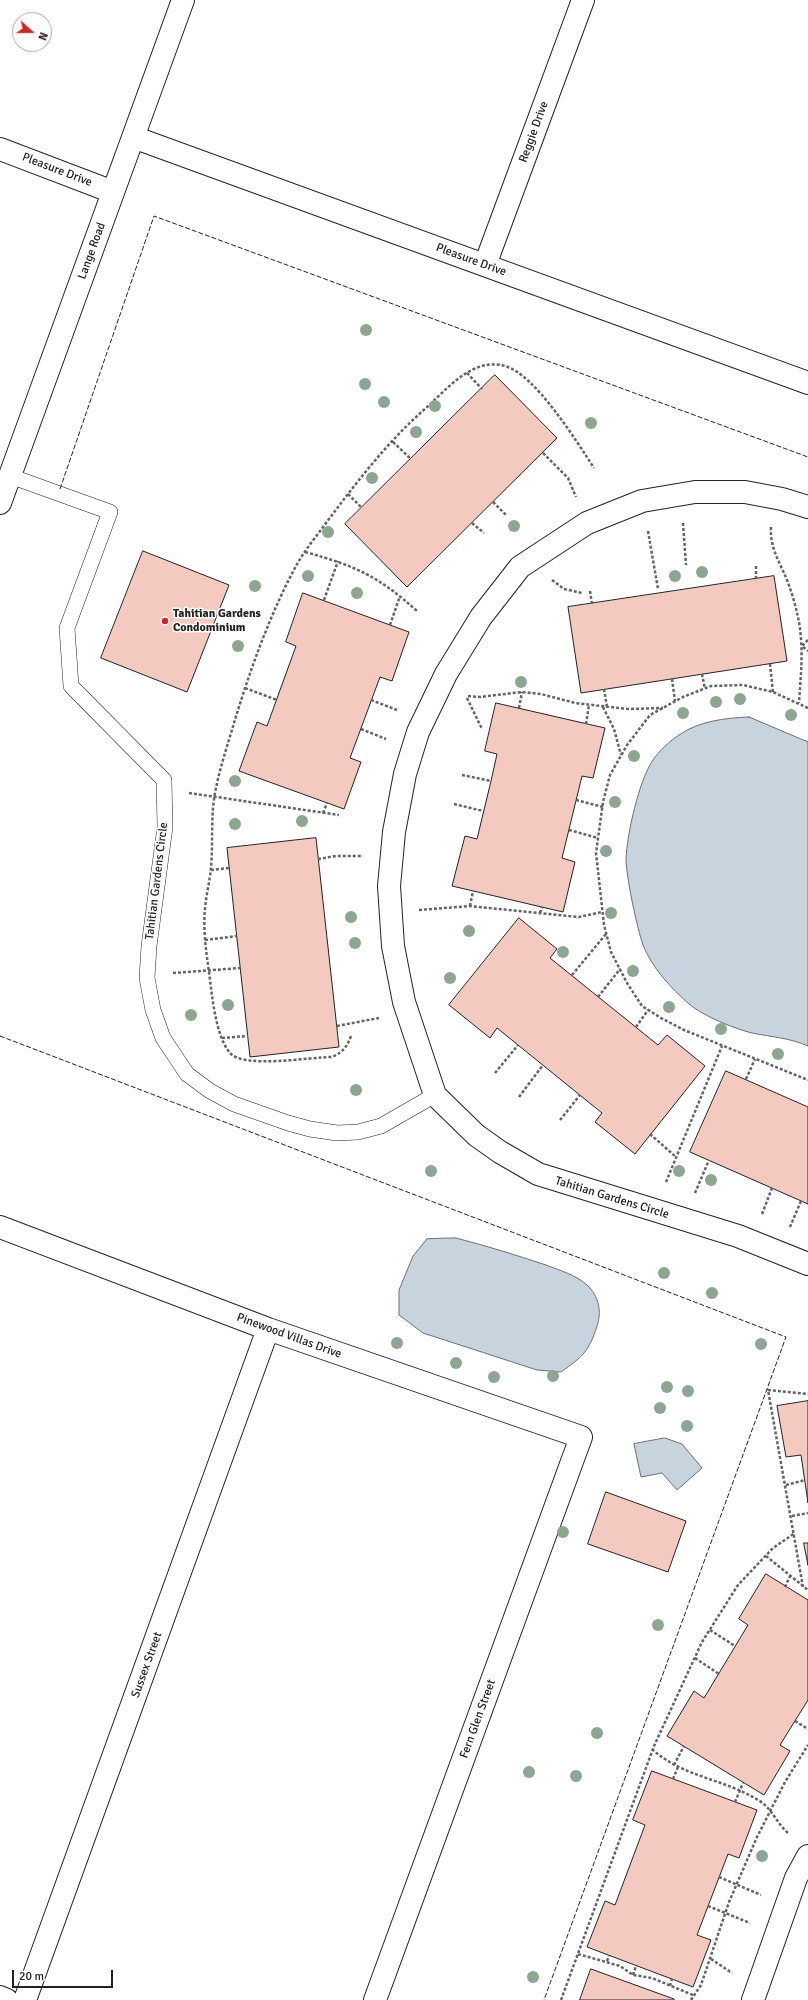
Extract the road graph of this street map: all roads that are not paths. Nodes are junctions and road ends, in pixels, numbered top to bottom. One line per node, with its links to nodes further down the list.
1 (183, 0): 3 (street, Lange Road)
2 (584, 0): 6 (street, Reggie Drive)
3 (133, 137): 5 (street, Lange Road); 6 (street, Pleasure Drive)
4 (0, 149): 5 (street, Pleasure Drive)
5 (114, 192): 8 (street, Lange Road)
6 (485, 265): 7 (street, Pleasure Drive)
7 (808, 383)
8 (10, 476): 9 (street, Lange Road); 11 (lane, Tahitian Gardens Circle)
9 (0, 503)
10 (808, 507): 11 (street, Tahitian Gardens Circle)
11 (435, 1095): 13 (street, Tahitian Gardens Circle)
12 (0, 1227): 14 (street, Pinewood Villas Drive)
13 (808, 1264)
14 (268, 1329): 15 (street, Pinewood Villas Drive); 20 (street, Sussex Street)
15 (581, 1437): 21 (street, Fern Glen Street)
16 (808, 1856): 17 (street)
17 (802, 1880): 22 (street)
18 (0, 1997): 19 (street)
19 (7, 2000)
20 (25, 2000)
21 (375, 2000)
22 (753, 2000)

